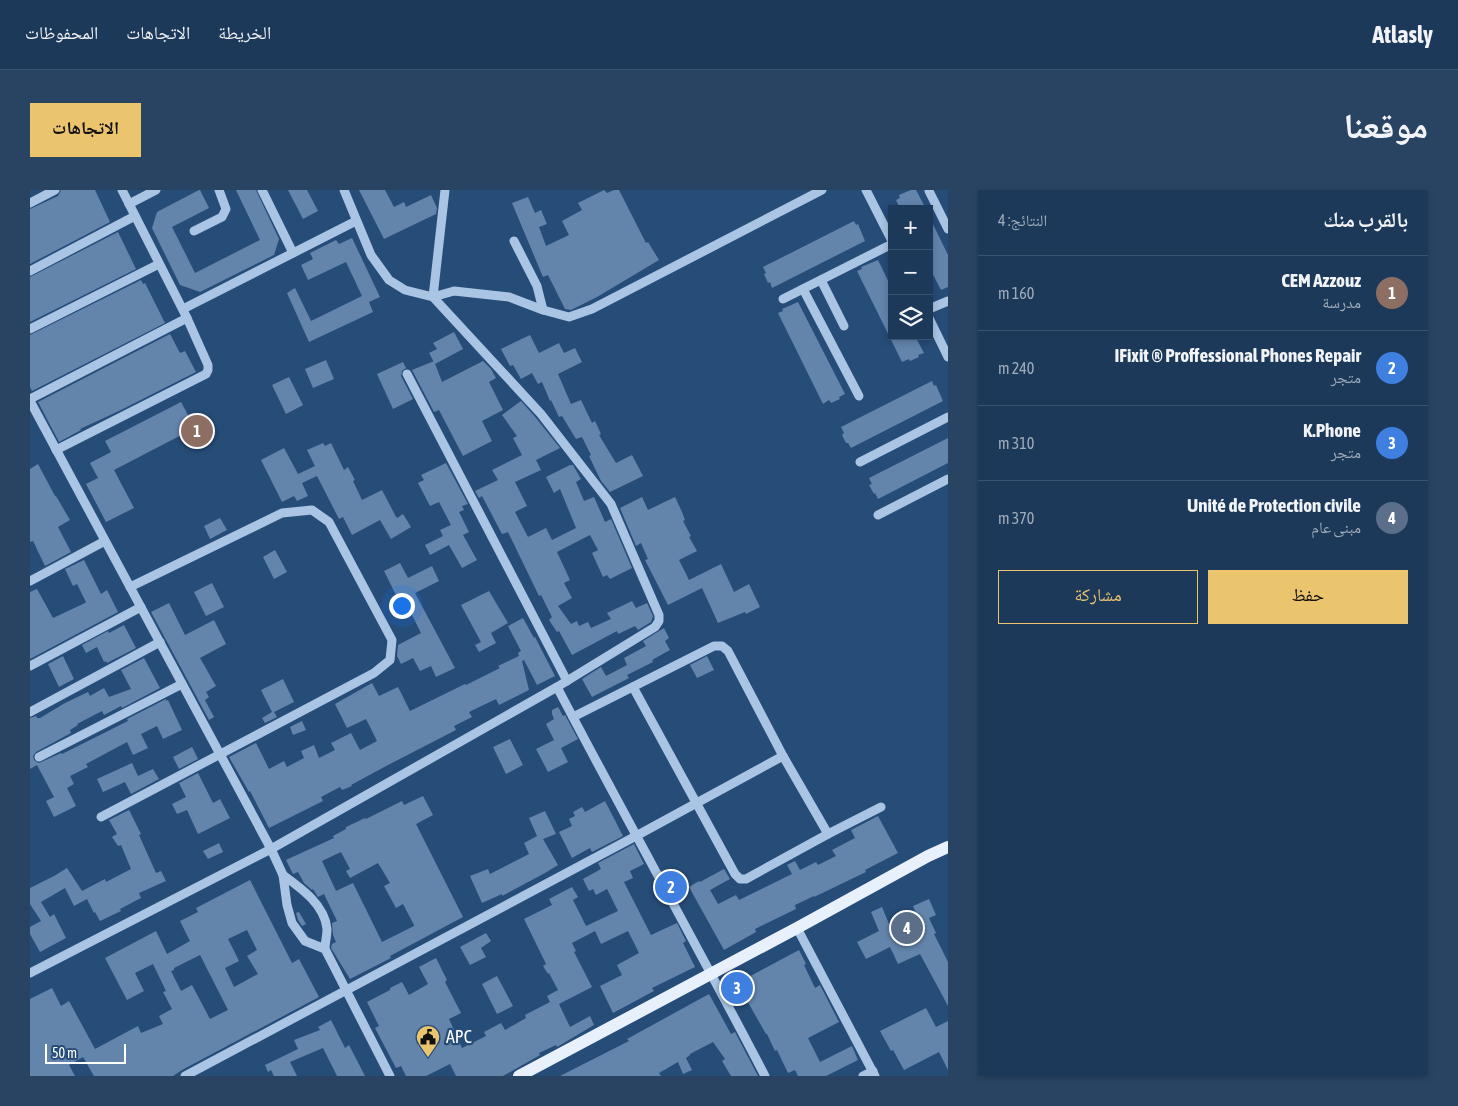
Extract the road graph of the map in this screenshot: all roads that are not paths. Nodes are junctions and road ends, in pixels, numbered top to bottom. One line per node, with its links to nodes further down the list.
1 (55, 190): 11 (street)
2 (122, 190): 12 (street)
3 (156, 190): 12 (street)
4 (219, 190): 16 (street)
5 (262, 190): 20 (street)
6 (344, 190): 14 (street)
7 (445, 190): 25 (street)
8 (822, 190): 30 (street)
9 (866, 190): 17 (street)
10 (928, 192): 15 (street)
11 (30, 203)
12 (129, 204): 13 (street)
13 (135, 216): 21 (street); 22 (street)
14 (356, 221): 20 (street); 25 (street)
15 (948, 229)
16 (194, 231)
17 (888, 235)
18 (514, 241): 30 (street)
19 (888, 245): 23 (street)
20 (294, 253): 29 (street)
21 (160, 264): 29 (street); 34 (street)
22 (30, 271)
23 (821, 280): 24 (street); 32 (street)
24 (803, 289): 26 (street); 37 (street)
25 (433, 297): 30 (street); 51 (street)
26 (783, 299)
27 (948, 301): 28 (street)
28 (933, 307)
29 (182, 309): 31 (street)
30 (543, 310)
31 (187, 318): 38 (street); 41 (street)
32 (844, 326)
33 (933, 326): 35 (street)
34 (30, 329)
35 (948, 357)
36 (407, 374): 51 (street)
37 (859, 396)
38 (30, 400): 39 (street)
39 (34, 417): 41 (street)
40 (948, 417): 42 (street)
41 (56, 450): 45 (street)
42 (860, 462)
43 (948, 479): 44 (street)
44 (878, 516)
45 (105, 541): 46 (street); 47 (street)
46 (30, 581)
47 (130, 587): 48 (street); 57 (street)
48 (141, 607): 49 (street); 50 (street)
49 (160, 642): 52 (street); 55 (street)
50 (30, 666)
51 (567, 681): 53 (street)
52 (182, 684): 57 (street); 59 (street)
53 (557, 687): 56 (street); 66 (street)
54 (633, 687): 56 (street); 58 (street); 60 (street)
55 (30, 712)
56 (573, 717): 64 (street)
57 (220, 754): 62 (street); 66 (street)
58 (783, 756): 60 (street); 63 (street)
59 (39, 757)
60 (695, 803): 63 (street); 64 (street)
61 (881, 807): 63 (street)
62 (101, 817)
63 (828, 834)
64 (636, 836): 71 (street); 72 (street)
65 (948, 847): 68 (main road)
66 (271, 849): 67 (street); 70 (street)
67 (283, 875): 69 (street); 69 (street)
68 (797, 928): 71 (main road); 73 (street)
69 (325, 949): 72 (street)
70 (30, 972)
71 (712, 973): 76 (main road); 77 (street)
72 (346, 991): 74 (street); 75 (street)
73 (874, 1073): 78 (street)
74 (185, 1076)
75 (390, 1076)
76 (518, 1076)
77 (766, 1076)
78 (863, 1076)

